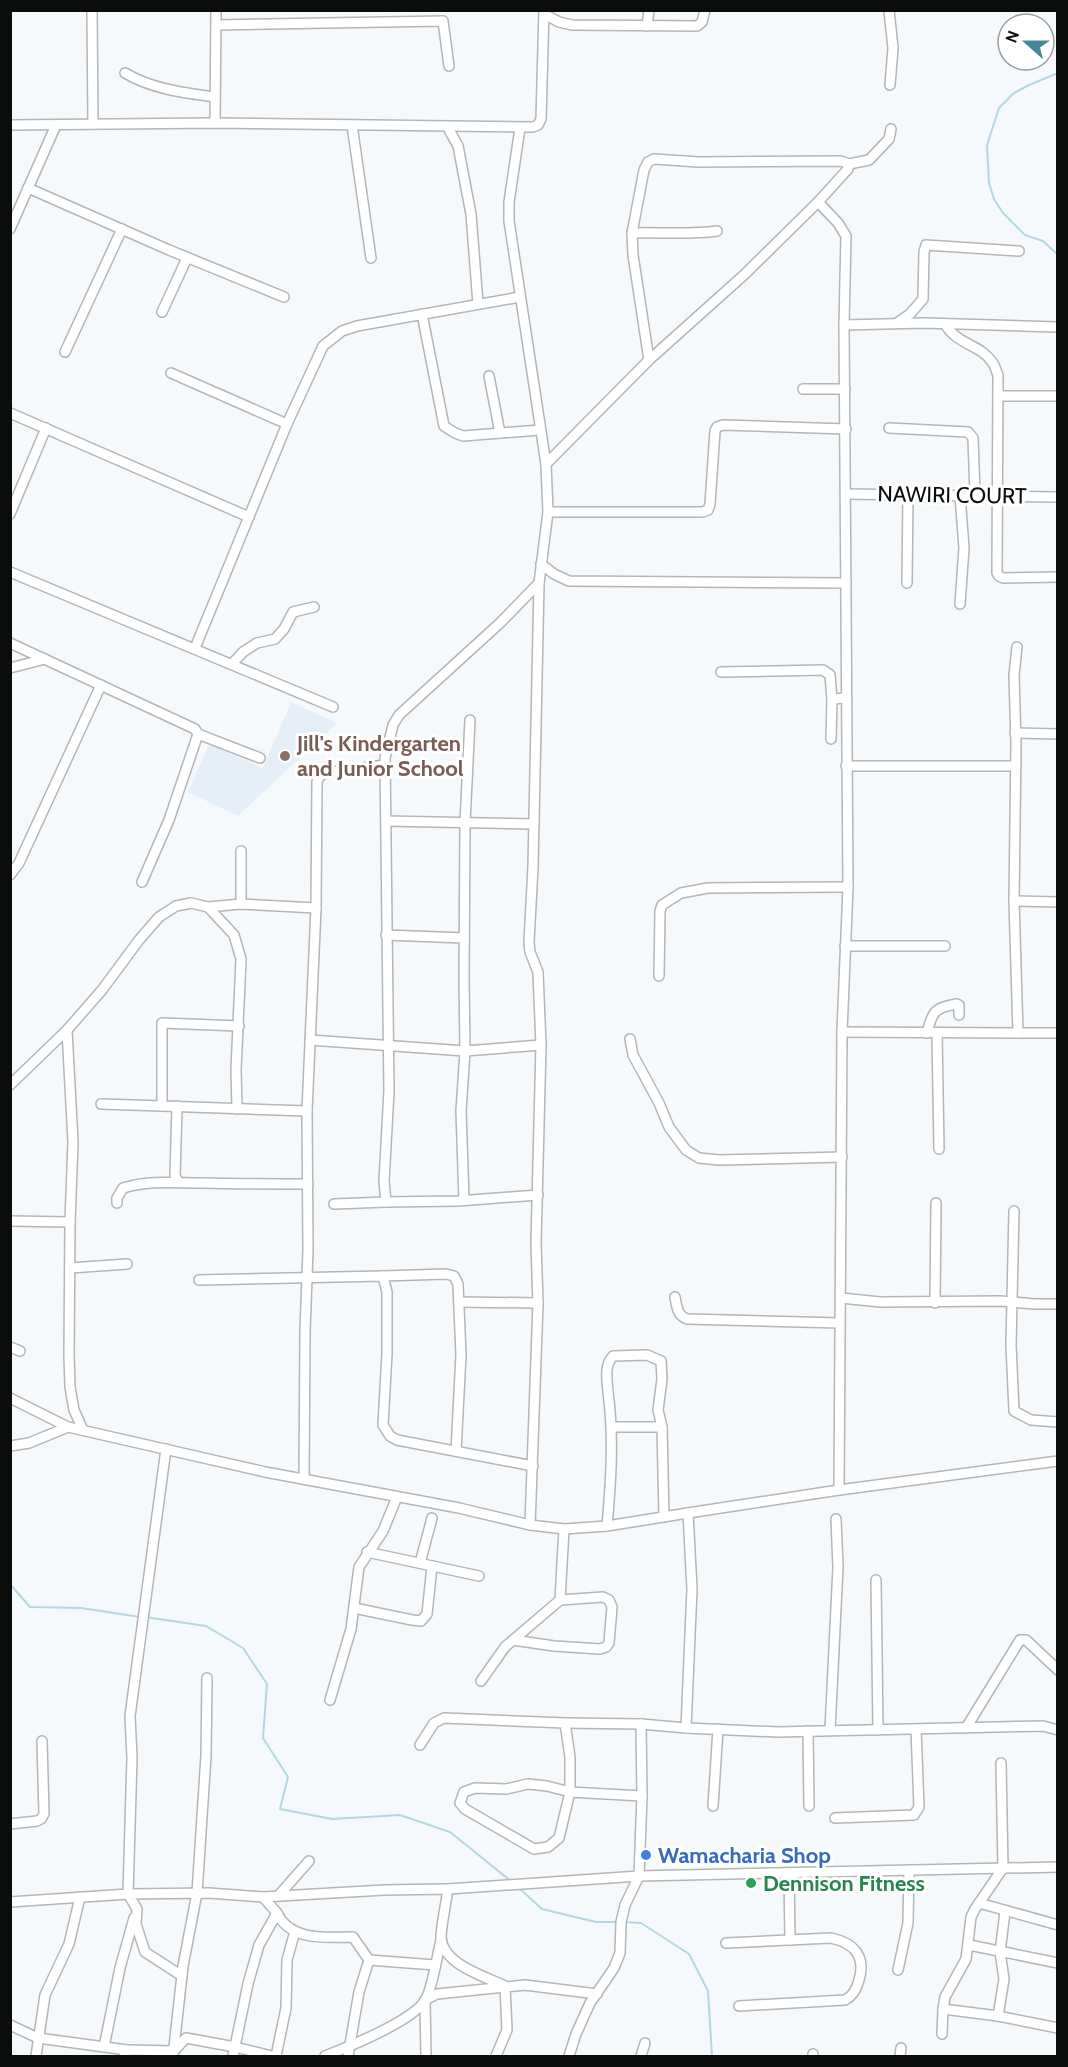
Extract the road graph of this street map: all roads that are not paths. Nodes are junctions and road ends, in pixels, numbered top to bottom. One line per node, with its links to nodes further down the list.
1 (92, 10): 16 (street)
2 (216, 10): 9 (street)
3 (402, 10): 8 (street)
4 (649, 10): 10 (street)
5 (705, 10): 10 (street)
6 (889, 10): 13 (street)
7 (544, 12): 10 (street); 21 (street)
8 (401, 22): 9 (street); 11 (street)
9 (216, 25): 14 (street)
10 (647, 26)
11 (450, 66)
12 (125, 73): 14 (street)
13 (890, 86)
14 (215, 98): 15 (street)
15 (215, 123): 16 (street); 19 (street)
16 (93, 124): 18 (street)
17 (10, 125): 18 (street)
18 (56, 125): 24 (street)
19 (352, 125): 20 (street); 32 (street)
20 (447, 126): 21 (street); 35 (street)
21 (520, 128): 34 (street)
22 (891, 129): 23 (street)
23 (849, 164): 25 (street); 29 (street)
24 (28, 188): 26 (street); 27 (street)
25 (818, 202): 40 (street); 43 (street)
26 (10, 229)
27 (122, 229): 31 (street); 42 (street)
28 (717, 231): 29 (street)
29 (632, 233): 43 (street)
30 (1019, 251): 38 (street)
31 (187, 258): 33 (street); 36 (street)
32 (371, 258)
33 (284, 297)
34 (520, 297): 35 (street); 55 (street)
35 (478, 304): 37 (street)
36 (162, 312)
37 (422, 314): 51 (street); 56 (street)
38 (895, 324): 39 (street); 40 (street)
39 (945, 324): 41 (street); 48 (street)
40 (844, 325): 47 (street)
41 (1058, 327)
42 (65, 352)
43 (649, 360): 57 (street)
44 (171, 373): 51 (street)
45 (489, 376): 56 (street)
46 (803, 389): 47 (street)
47 (845, 389): 54 (street)
48 (998, 396): 49 (street); 62 (street)
49 (1058, 396)
50 (10, 413): 52 (street)
51 (286, 424): 66 (street)
52 (46, 428): 65 (street); 66 (street)
53 (889, 428): 60 (street)
54 (846, 429): 58 (street); 64 (street)
55 (540, 430): 56 (street); 57 (street)
56 (500, 433)
57 (546, 464): 64 (street)
58 (846, 494): 59 (street, NAWIRI COURT); 71 (street)
59 (908, 495): 61 (street, NAWIRI COURT); 72 (street)
60 (975, 495): 61 (street, NAWIRI COURT); 62 (street, NAWIRI COURT)
61 (960, 496): 73 (street)
62 (997, 497): 63 (street, NAWIRI COURT); 69 (street)
63 (1058, 497)
64 (548, 512): 67 (street)
65 (10, 514)
66 (249, 517): 77 (street)
67 (541, 564): 70 (street); 71 (street)
68 (10, 572): 77 (street)
69 (1058, 577)
70 (539, 583): 92 (street); 97 (street)
71 (846, 583): 83 (street)
72 (907, 583)
73 (960, 604)
74 (314, 607): 79 (street)
75 (10, 643): 78 (street)
76 (1017, 647): 87 (street)
77 (195, 648): 79 (street)
78 (45, 659): 80 (street); 82 (street)
79 (232, 664): 85 (street)
80 (10, 669)
81 (721, 672): 84 (street)
82 (101, 685): 88 (street); 99 (street)
83 (846, 698): 84 (street); 93 (street)
84 (832, 699): 90 (street)
85 (333, 707)
86 (470, 720): 96 (street)
87 (1015, 733): 89 (street); 94 (street)
88 (198, 734): 91 (street); 100 (street)
89 (1058, 734)
90 (831, 739)
91 (260, 758)
92 (386, 765): 95 (street); 106 (street)
93 (846, 765): 94 (street); 101 (street)
94 (1016, 766): 102 (street)
95 (386, 821): 96 (street); 107 (street)
96 (465, 823): 97 (street); 108 (street)
97 (534, 824): 121 (street)
98 (241, 851): 104 (street)
99 (10, 875)
100 (142, 882)
101 (848, 887): 109 (street); 111 (street)
102 (1014, 901): 103 (street); 117 (street)
103 (1058, 902)
104 (241, 904): 105 (street); 106 (street)
105 (208, 907): 113 (street); 114 (street)
106 (315, 908): 120 (street)
107 (386, 935): 108 (street); 122 (street)
108 (464, 938): 123 (street)
109 (845, 946): 110 (street); 115 (street)
110 (945, 946)
111 (658, 976)
112 (959, 1015): 116 (street)
113 (238, 1026): 126 (street); 128 (street)
114 (67, 1030): 124 (street); 142 (street)
115 (842, 1032): 116 (street); 131 (street)
116 (932, 1033): 117 (street); 130 (street)
117 (1018, 1033): 118 (street)
118 (1058, 1034)
119 (630, 1039): 131 (street)
120 (310, 1040): 122 (street); 129 (street)
121 (541, 1045): 123 (street); 134 (street)
122 (388, 1046): 123 (street); 136 (street)
123 (465, 1051): 135 (street)
124 (10, 1085)
125 (101, 1104): 126 (street)
126 (162, 1106): 127 (street)
127 (177, 1106): 128 (street); 132 (street)
128 (237, 1109): 129 (street)
129 (307, 1112): 133 (street)
130 (939, 1149)
131 (842, 1157): 149 (street)
132 (178, 1181): 133 (street); 137 (street)
133 (308, 1184): 146 (street)
134 (538, 1195): 135 (street); 152 (street)
135 (464, 1200): 136 (street)
136 (386, 1202): 139 (street)
137 (117, 1203)
138 (936, 1203): 153 (street)
139 (334, 1204)
140 (1014, 1211): 151 (street)
141 (10, 1221): 142 (street)
142 (70, 1222): 144 (street)
143 (127, 1264): 144 (street)
144 (70, 1268): 161 (street)
145 (383, 1276): 146 (street); 150 (street); 164 (street)
146 (307, 1277): 147 (street); 167 (street)
147 (199, 1280)
148 (675, 1298): 155 (street)
149 (841, 1298): 153 (street); 155 (street)
150 (459, 1302): 152 (street); 164 (street)
151 (1013, 1302): 153 (street); 154 (street); 157 (street)
152 (538, 1303): 166 (street)
153 (935, 1303)
154 (1058, 1304)
155 (839, 1323): 168 (street)
156 (10, 1398): 158 (street)
157 (1058, 1422)
158 (68, 1427): 161 (street); 162 (street)
159 (612, 1427): 160 (street); 160 (street); 175 (street)
160 (662, 1427): 171 (street)
161 (83, 1430): 163 (street)
162 (10, 1446)
163 (166, 1449): 167 (street); 216 (street)
164 (456, 1451): 166 (street)
165 (1058, 1461): 168 (street)
166 (533, 1466): 174 (street)
167 (304, 1478): 169 (street)
168 (839, 1490): 170 (street)
169 (397, 1497): 174 (street); 177 (street)
170 (688, 1513): 171 (street); 191 (street)
171 (664, 1517): 175 (street)
172 (432, 1518): 178 (street)
173 (836, 1519): 195 (street)
174 (530, 1525): 176 (street)
175 (607, 1526): 176 (street)
176 (564, 1529): 182 (street)
177 (367, 1552): 178 (street); 183 (street)
178 (420, 1563): 179 (street)
179 (432, 1566): 180 (street); 183 (street)
180 (479, 1576)
181 (876, 1580): 196 (street)
182 (560, 1600): 184 (street); 184 (street)
183 (354, 1608): 188 (street)
184 (513, 1640): 187 (street)
185 (1058, 1670): 192 (street)
186 (207, 1678): 215 (street)
187 (481, 1681)
188 (330, 1700)
189 (565, 1723): 190 (street); 200 (street); 202 (street)
190 (641, 1724): 191 (street); 203 (street)
191 (686, 1728): 193 (street)
192 (966, 1728): 194 (street); 197 (street)
193 (718, 1729): 198 (street); 204 (street)
194 (916, 1729): 196 (street); 206 (street)
195 (830, 1730): 196 (street); 198 (street)
196 (878, 1730)
197 (1058, 1730)
198 (808, 1731): 205 (street)
199 (42, 1741): 207 (street)
200 (420, 1745)
201 (1001, 1763): 210 (street)
202 (570, 1792): 202 (street); 203 (street)
203 (642, 1796): 213 (street)
204 (713, 1806)
205 (809, 1806)
206 (835, 1818)
207 (10, 1824)
208 (309, 1861): 217 (street)
209 (1058, 1867): 210 (street)
210 (1003, 1868): 211 (street); 221 (street)
211 (909, 1870): 212 (street); 237 (street)
212 (789, 1874): 213 (street); 228 (street)
213 (639, 1876): 214 (street); 240 (street)
214 (448, 1889): 217 (street); 227 (street)
215 (197, 1893): 216 (street); 219 (street); 238 (street)
216 (128, 1894): 218 (street); 222 (street)
217 (279, 1895): 219 (street)
218 (80, 1897): 220 (street); 248 (street)
219 (263, 1897): 224 (street)
220 (10, 1902)
221 (979, 1903): 223 (street); 230 (street)
222 (137, 1909): 231 (street); 232 (street)
223 (1005, 1911): 225 (street); 233 (street)
224 (278, 1913): 226 (street); 252 (street)
225 (1058, 1925)
226 (295, 1931): 234 (street); 256 (street)
227 (441, 1938): 236 (street); 239 (street)
228 (790, 1940): 229 (street); 242 (street)
229 (726, 1943)
230 (969, 1945): 233 (street); 243 (street)
231 (124, 1952): 232 (street); 251 (street)
232 (145, 1952): 238 (street)
233 (1000, 1952): 235 (street); 244 (street)
234 (369, 1960): 236 (street); 250 (street)
235 (1058, 1963)
236 (435, 1965): 241 (street)
237 (898, 1970)
238 (182, 1976): 254 (street)
239 (505, 1986): 240 (street); 241 (street); 260 (street)
240 (597, 1994): 261 (street)
241 (425, 2000): 250 (street); 259 (street)
242 (739, 2006)
243 (943, 2009): 244 (street); 247 (street)
244 (998, 2016): 246 (street)
245 (10, 2025): 248 (street)
246 (1058, 2028)
247 (942, 2034)
248 (38, 2038): 251 (street); 255 (street)
249 (645, 2043): 262 (street)
250 (350, 2046): 257 (street); 258 (street)
251 (104, 2047): 253 (street)
252 (234, 2052): 254 (street); 256 (street)
253 (126, 2053): 254 (street)
254 (173, 2054)
255 (36, 2056)
256 (274, 2056)
257 (325, 2056)
258 (348, 2056)
259 (426, 2056)
260 (496, 2056)
261 (569, 2056)
262 (641, 2056)

